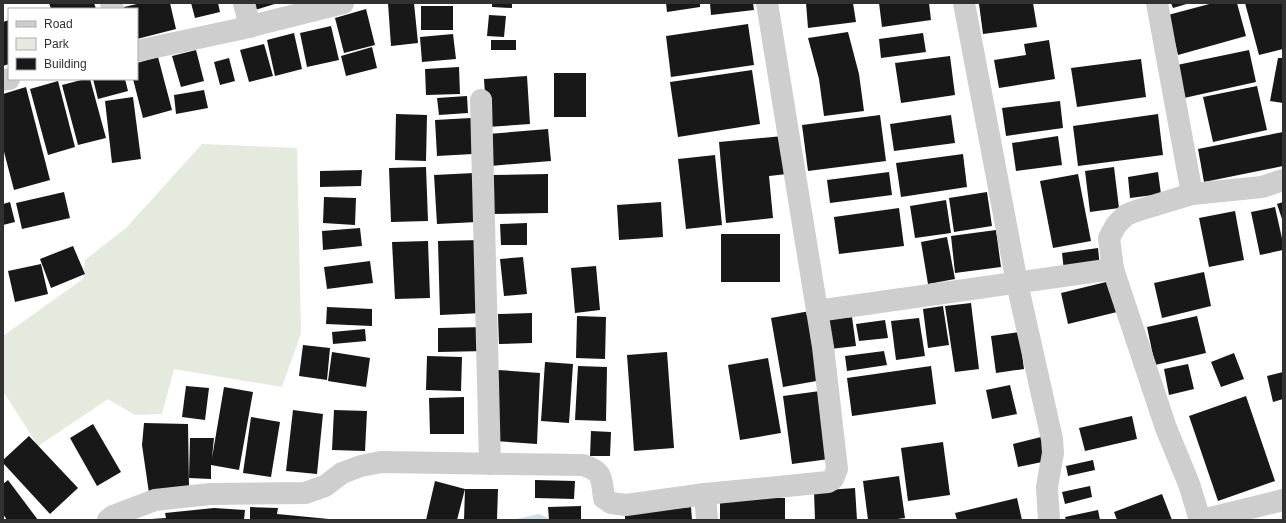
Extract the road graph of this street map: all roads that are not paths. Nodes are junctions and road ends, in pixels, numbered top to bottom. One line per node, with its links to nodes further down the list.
1 (244, 3): 6 (street)
2 (343, 3): 6 (street)
3 (767, 3): 13 (street)
4 (964, 3): 12 (street)
5 (1157, 3): 10 (street)
6 (250, 27): 7 (street)
7 (138, 51)
8 (481, 100): 14 (street)
9 (1283, 180): 10 (street)
10 (1192, 194): 11 (street)
11 (1113, 268): 12 (street); 20 (street)
12 (1017, 283): 13 (street); 19 (street)
13 (817, 310): 15 (street)
14 (490, 464): 15 (street); 17 (street)
15 (705, 494): 18 (street)
16 (1283, 500): 20 (street)
17 (108, 520)
18 (706, 520)
19 (1049, 520)
20 (1201, 520)

